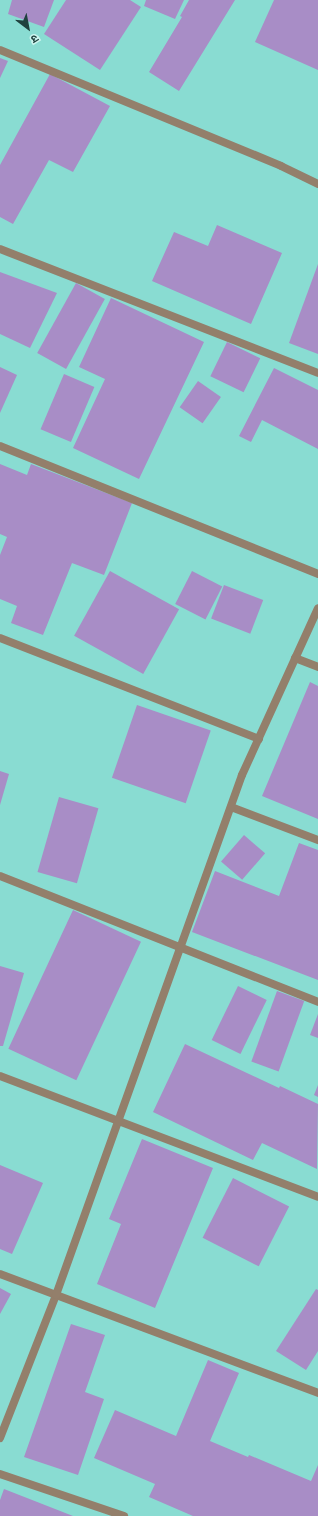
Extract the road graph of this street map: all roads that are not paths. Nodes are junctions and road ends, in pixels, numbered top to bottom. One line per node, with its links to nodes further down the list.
1 (0, 50): 2 (street)
2 (318, 184)
3 (0, 249): 4 (street)
4 (318, 373)
5 (0, 446): 6 (street)
6 (318, 574)
7 (318, 608): 9 (street)
8 (0, 638): 11 (street)
9 (296, 658): 10 (street); 11 (street)
10 (318, 667)
11 (259, 739): 12 (street)
12 (231, 808): 13 (street); 15 (street)
13 (318, 840)
14 (0, 876): 15 (street)
15 (180, 948): 16 (street); 18 (street)
16 (318, 1002)
17 (0, 1076): 18 (street)
18 (119, 1121): 19 (street); 21 (street)
19 (318, 1197)
20 (0, 1274): 21 (street)
21 (56, 1296): 22 (street); 23 (street)
22 (318, 1393)
23 (0, 1438)
24 (0, 1474): 25 (street)
25 (124, 1516)

